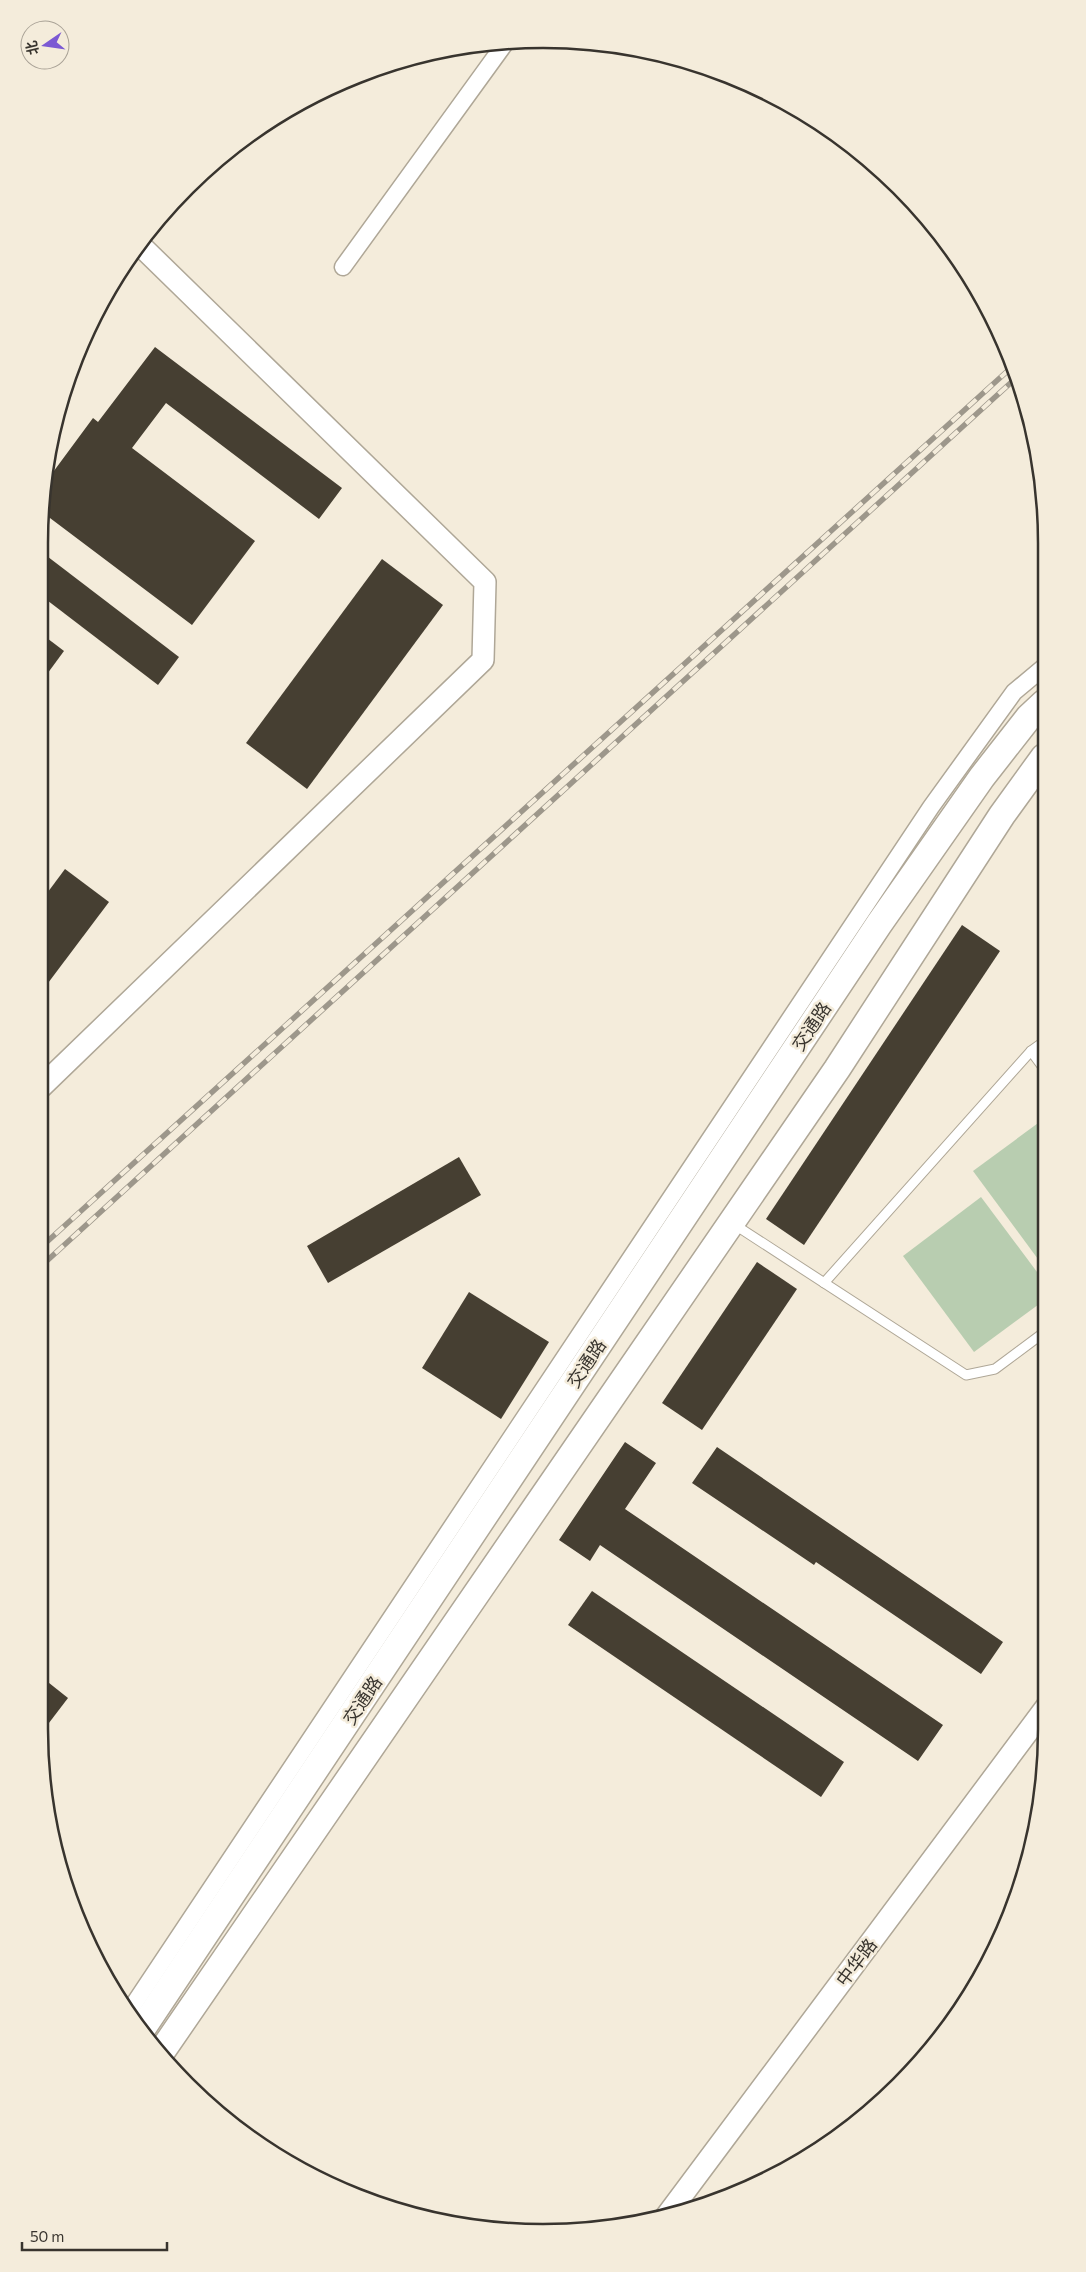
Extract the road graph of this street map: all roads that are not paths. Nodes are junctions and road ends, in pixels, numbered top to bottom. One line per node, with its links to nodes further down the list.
1 (500, 50): 3 (street)
2 (144, 249): 10 (street)
3 (343, 267)
4 (1038, 672): 15 (street)
5 (1038, 708): 16 (main road, 交通路)
6 (1038, 765): 11 (main road, 交通路)
7 (1038, 1046): 8 (lane)
8 (1031, 1051): 9 (lane); 12 (lane)
9 (1038, 1060)
10 (48, 1081)
11 (732, 1223): 12 (lane); 17 (main road, 交通路)
12 (824, 1283): 13 (lane)
13 (1038, 1336)
14 (1038, 1718): 18 (street, 中华路)
15 (133, 2006)
16 (145, 2024)
17 (164, 2048)
18 (674, 2207)

